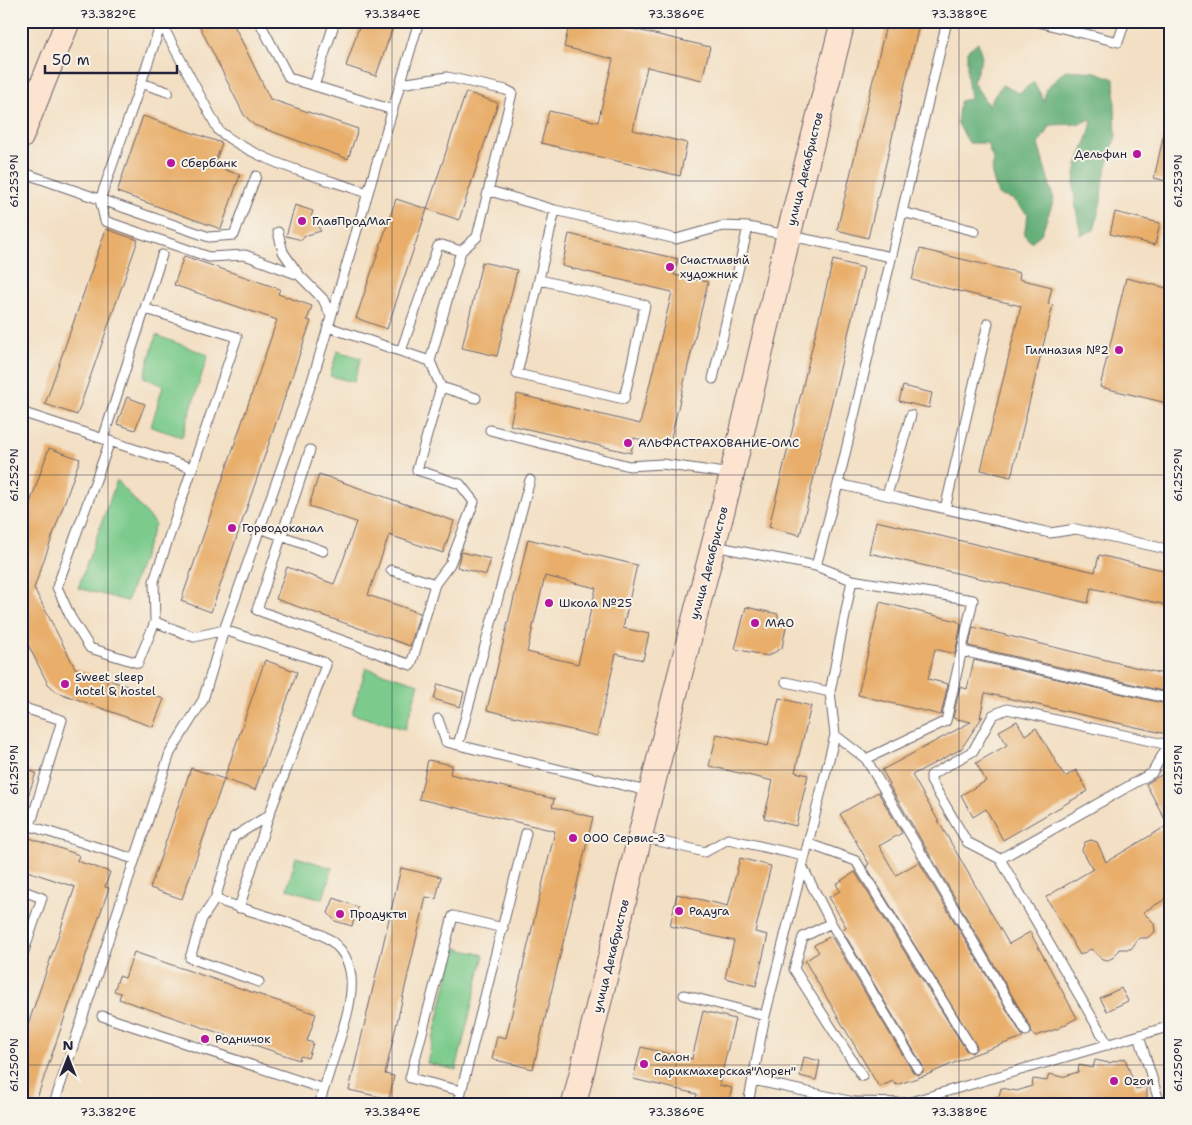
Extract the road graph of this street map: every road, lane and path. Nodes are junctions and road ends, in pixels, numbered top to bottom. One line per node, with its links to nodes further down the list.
1 (68, 21): 15 (street)
2 (259, 21): 12 (lane)
3 (335, 21): 12 (lane)
4 (419, 21): 11 (lane)
5 (843, 21): 26 (street, улица Декабристов)
6 (947, 21): 22 (lane)
7 (1034, 21): 8 (lane)
8 (1125, 21)
9 (162, 22): 10 (lane); 19 (lane)
10 (141, 83): 13 (lane); 20 (lane)
11 (400, 84): 14 (lane); 18 (lane)
12 (314, 86): 14 (lane)
13 (168, 92)
14 (393, 110): 19 (lane)
15 (21, 137)
16 (21, 172): 20 (lane)
17 (256, 176): 20 (lane)
18 (490, 191): 21 (lane); 27 (lane)
19 (368, 193): 33 (lane)
20 (100, 200): 30 (lane)
21 (555, 210): 23 (lane); 31 (lane)
22 (902, 212): 24 (lane); 29 (lane)
23 (748, 227): 26 (lane); 38 (lane)
24 (975, 231)
25 (278, 232): 30 (lane)
26 (788, 236): 29 (lane); 47 (street, улица Декабристов)
27 (461, 251): 36 (lane); 37 (lane)
28 (162, 255): 32 (lane)
29 (891, 257): 49 (lane)
30 (299, 275): 33 (lane)
31 (540, 280): 31 (lane)
32 (146, 309): 44 (lane); 46 (lane)
33 (331, 316): 35 (lane)
34 (988, 323): 51 (lane)
35 (328, 327): 36 (lane); 52 (lane)
36 (401, 351): 37 (lane)
37 (430, 361): 39 (lane)
38 (713, 379)
39 (441, 387): 40 (lane); 60 (lane)
40 (476, 398)
41 (21, 412): 44 (lane)
42 (911, 415): 50 (lane)
43 (490, 430): 47 (lane)
44 (106, 440): 46 (lane); 61 (lane)
45 (310, 450): 53 (lane)
46 (192, 468): 61 (lane)
47 (732, 474): 54 (street, улица Декабристов)
48 (530, 480): 70 (lane)
49 (838, 484): 50 (lane); 57 (lane)
50 (887, 495): 51 (lane)
51 (945, 509): 55 (lane)
52 (260, 528): 53 (lane); 62 (lane)
53 (282, 536): 56 (lane); 60 (lane)
54 (714, 545): 57 (lane); 72 (street, улица Декабристов)
55 (1171, 550)
56 (323, 551)
57 (816, 566): 59 (lane)
58 (391, 570): 60 (lane)
59 (852, 580): 63 (lane); 65 (lane)
60 (435, 584)
61 (155, 622): 62 (lane)
62 (224, 630): 73 (lane); 78 (lane)
63 (962, 651): 66 (lane); 71 (lane)
64 (786, 682): 65 (lane)
65 (830, 692): 69 (lane)
66 (1171, 700)
67 (21, 708): 74 (lane)
68 (438, 719): 70 (lane)
69 (835, 736): 71 (lane); 77 (lane)
70 (458, 745): 72 (lane)
71 (866, 759): 92 (lane)
72 (652, 792): 76 (street, улица Декабристов)
73 (269, 815): 82 (lane); 83 (lane)
74 (26, 824): 78 (lane)
75 (526, 833): 85 (lane)
76 (641, 837): 80 (lane); 104 (street, улица Декабристов)
77 (809, 844): 80 (lane); 95 (lane)
78 (134, 859): 101 (lane)
79 (1000, 859): 79 (lane); 94 (lane)
80 (803, 861): 84 (lane); 90 (lane)
81 (21, 890): 86 (lane)
82 (215, 899): 83 (lane); 87 (lane)
83 (239, 908): 99 (lane)
84 (831, 923): 96 (lane); 97 (lane)
85 (504, 928): 100 (lane); 100 (lane)
86 (21, 960)
87 (259, 982)
88 (684, 995): 90 (lane)
89 (102, 1016): 99 (lane)
90 (764, 1016): 98 (lane)
91 (1171, 1026): 93 (lane)
92 (1026, 1031)
93 (1139, 1036): 94 (lane); 106 (lane)
94 (1108, 1045): 98 (lane)
95 (971, 1047)
96 (918, 1069)
97 (862, 1076)
98 (754, 1080): 105 (lane)
99 (324, 1089): 102 (lane)
100 (461, 1091): 103 (lane)
101 (54, 1104)
102 (319, 1104)
103 (458, 1104)
104 (574, 1104)
105 (748, 1104)
106 (1160, 1104)

